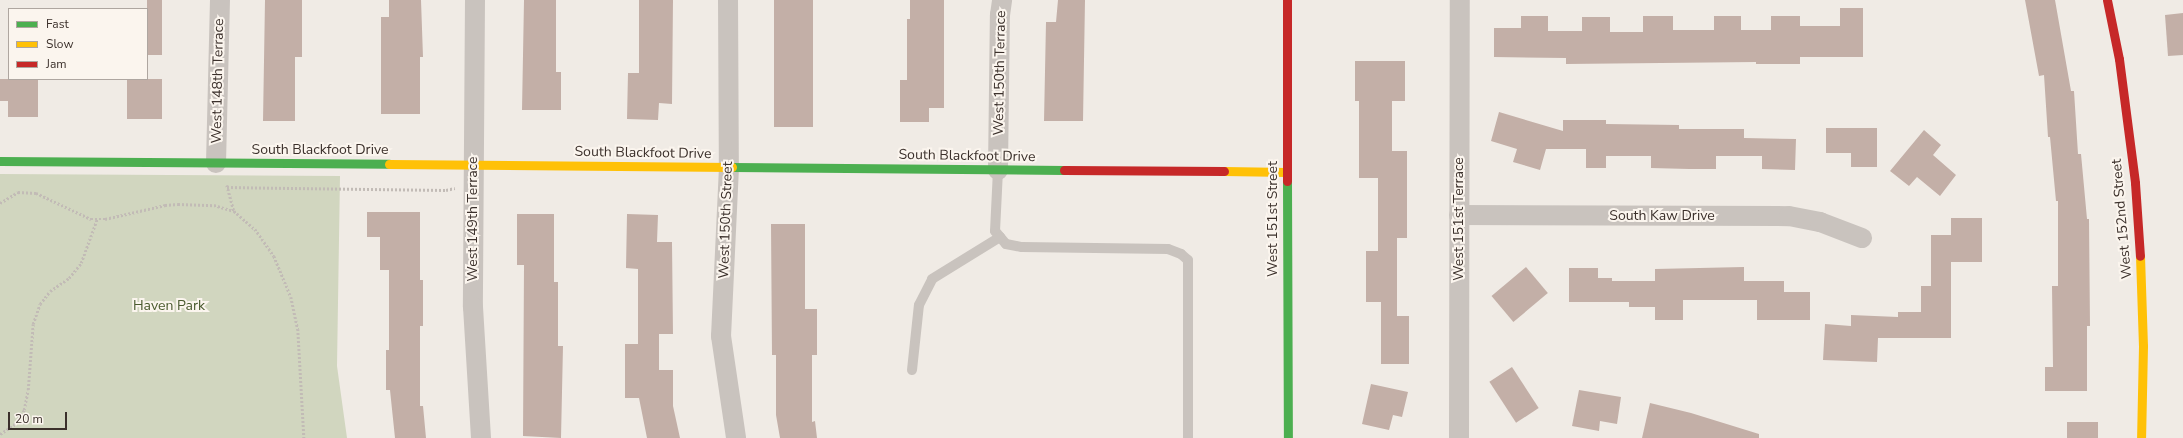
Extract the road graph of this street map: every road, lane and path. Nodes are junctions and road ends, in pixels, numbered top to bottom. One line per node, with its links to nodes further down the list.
1 (220, 0): 9 (street, West 148th Terrace)
2 (475, 0): 10 (street, West 149th Terrace)
3 (728, 0): 11 (street, West 150th Street)
4 (1002, 0): 12 (street, West 150th Terrace)
5 (1287, 0): 13 (street, West 151st Street)
6 (1460, 0): 18 (street, West 151st Terrace)
7 (2107, 0): 30 (street, West 152nd Street)
8 (0, 161): 9 (street, South Blackfoot Drive)
9 (222, 163): 10 (street, South Blackfoot Drive); 15 (path)
10 (473, 165): 11 (street, South Blackfoot Drive); 14 (street, West 149th Terrace)
11 (729, 167): 12 (street, South Blackfoot Drive); 26 (street, West 150th Street)
12 (998, 170): 13 (street, South Blackfoot Drive); 20 (lane)
13 (1287, 172): 28 (street, West 151st Street)
14 (473, 186): 15 (path); 25 (street, West 149th Terrace)
15 (227, 187): 17 (path)
16 (0, 203): 19 (path)
17 (234, 211): 19 (path); 24 (path)
18 (1459, 215): 21 (street, South Kaw Drive); 29 (street, West 151st Terrace)
19 (97, 219): 23 (path)
20 (1000, 237): 22 (lane); 27 (lane)
21 (1862, 238)
22 (912, 370)
23 (0, 434)
24 (304, 438)
25 (481, 438)
26 (736, 438)
27 (1188, 438)
28 (1288, 438)
29 (1459, 438)
30 (2141, 438)

